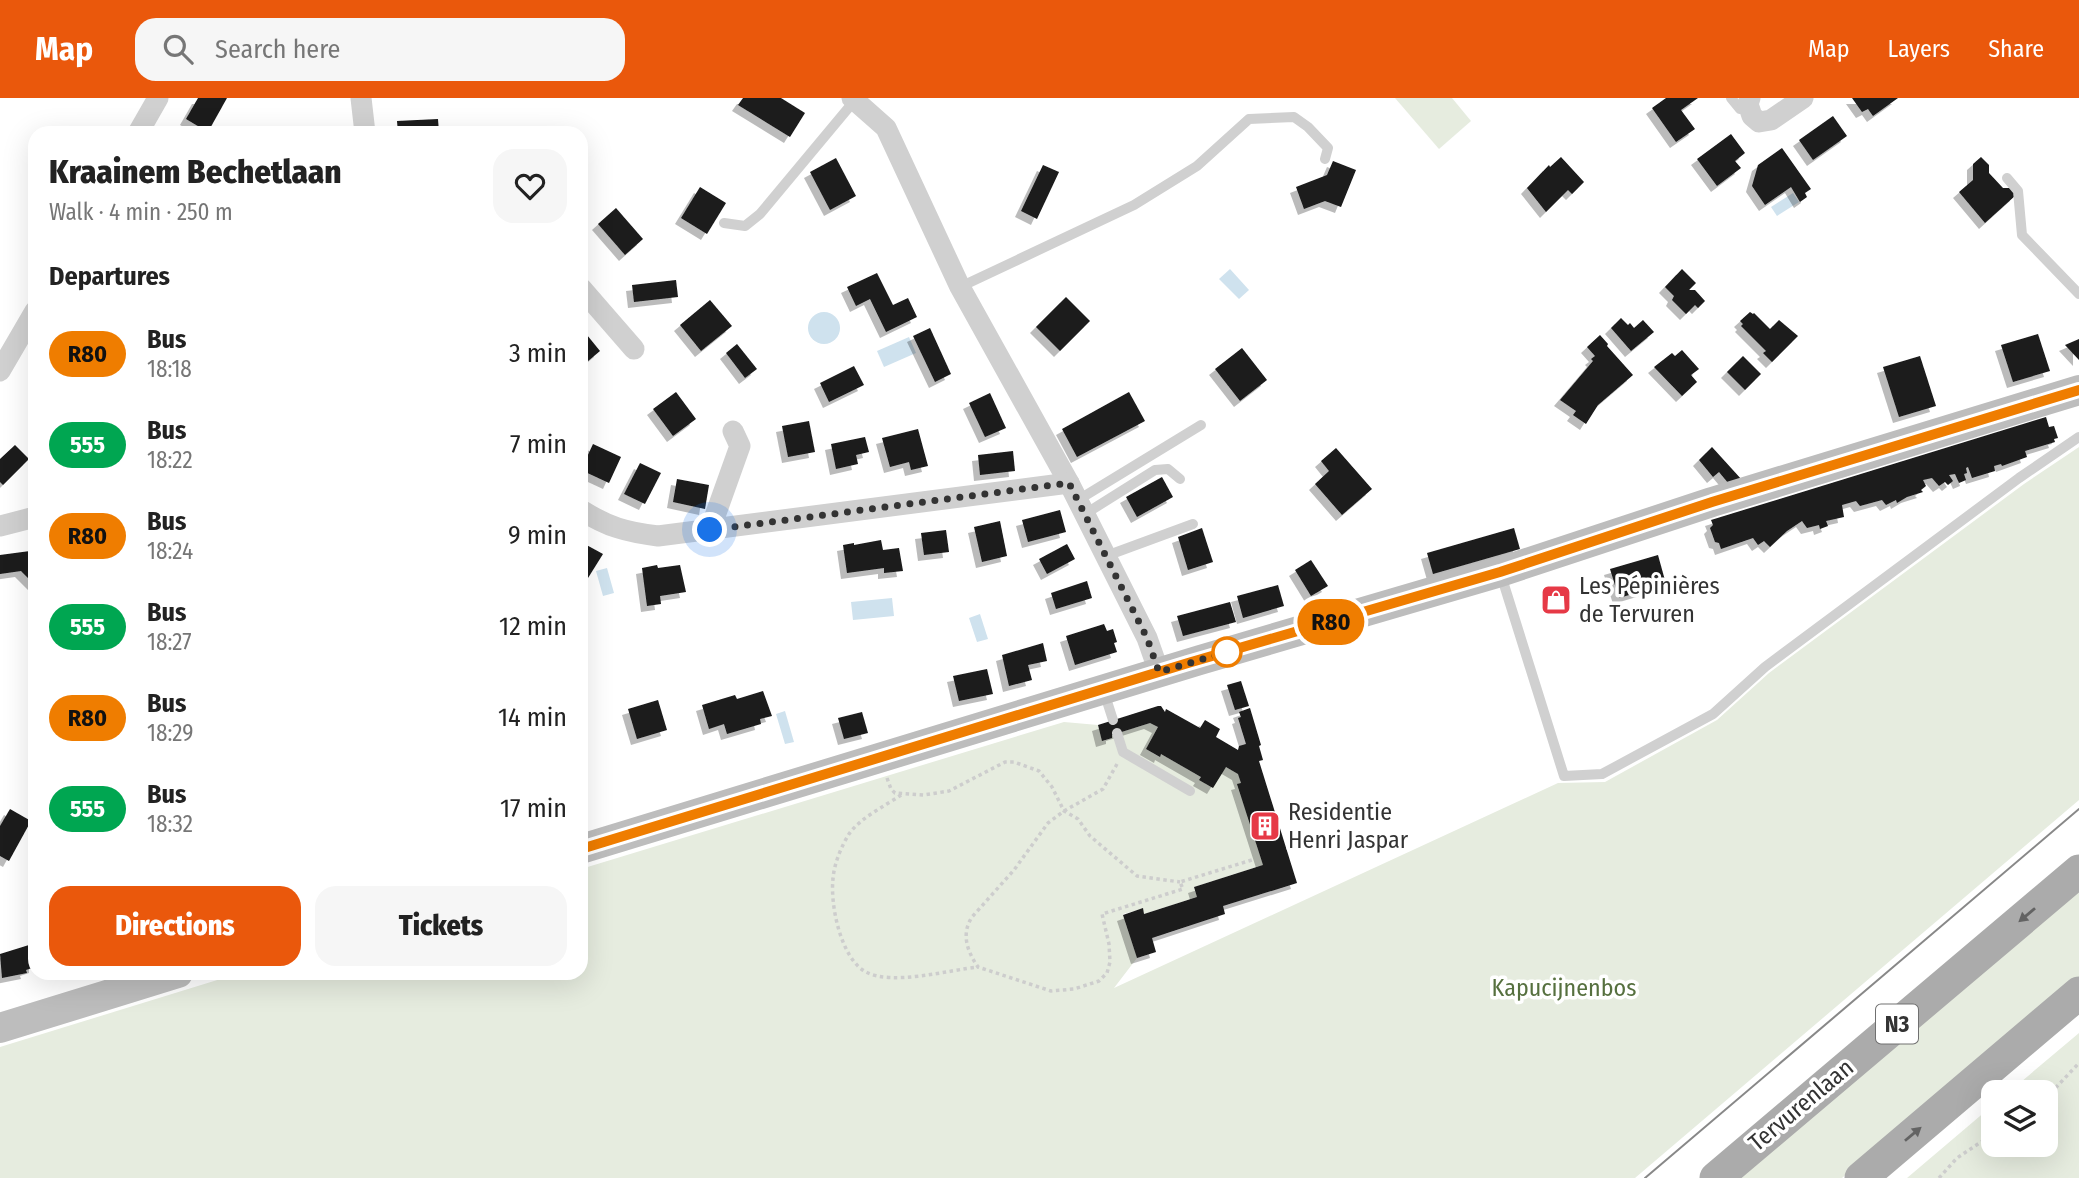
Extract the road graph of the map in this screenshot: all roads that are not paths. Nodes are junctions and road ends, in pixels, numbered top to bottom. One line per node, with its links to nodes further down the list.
1 (158, 98): 6 (street)
2 (361, 98): 7 (street)
3 (1803, 98): 5 (street)
4 (853, 99): 10 (lane); 11 (street)
5 (1743, 99)
6 (142, 126)
7 (364, 126)
8 (1325, 159): 11 (lane)
9 (2007, 178): 12 (lane)
10 (724, 223)
11 (960, 287): 22 (street)
12 (2079, 294)
13 (588, 311): 15 (street)
14 (28, 323): 16 (street)
15 (634, 349)
16 (0, 371)
17 (2079, 390): 29 (street)
18 (1201, 425): 22 (lane)
19 (733, 431): 27 (street)
20 (2079, 437): 29 (lane)
21 (1180, 479): 22 (lane)
22 (1077, 499): 27 (street); 28 (street)
23 (588, 514): 27 (street)
24 (28, 519): 26 (street)
25 (1193, 524): 28 (lane)
26 (0, 526)
27 (710, 530)
28 (1106, 556): 30 (street)
29 (1500, 572): 30 (street)
30 (1159, 672): 31 (street)
31 (1104, 689): 32 (lane); 35 (street)
32 (1113, 720)
33 (1117, 733): 34 (lane)
34 (1190, 791)
35 (588, 847)
36 (2079, 871): 40 (main road, Tervurenlaan / N3, one-way to 40)
37 (155, 980): 39 (street)
38 (2079, 993): 41 (main road, one-way to 38)
39 (0, 1028)
40 (1716, 1178)
41 (1861, 1178)

